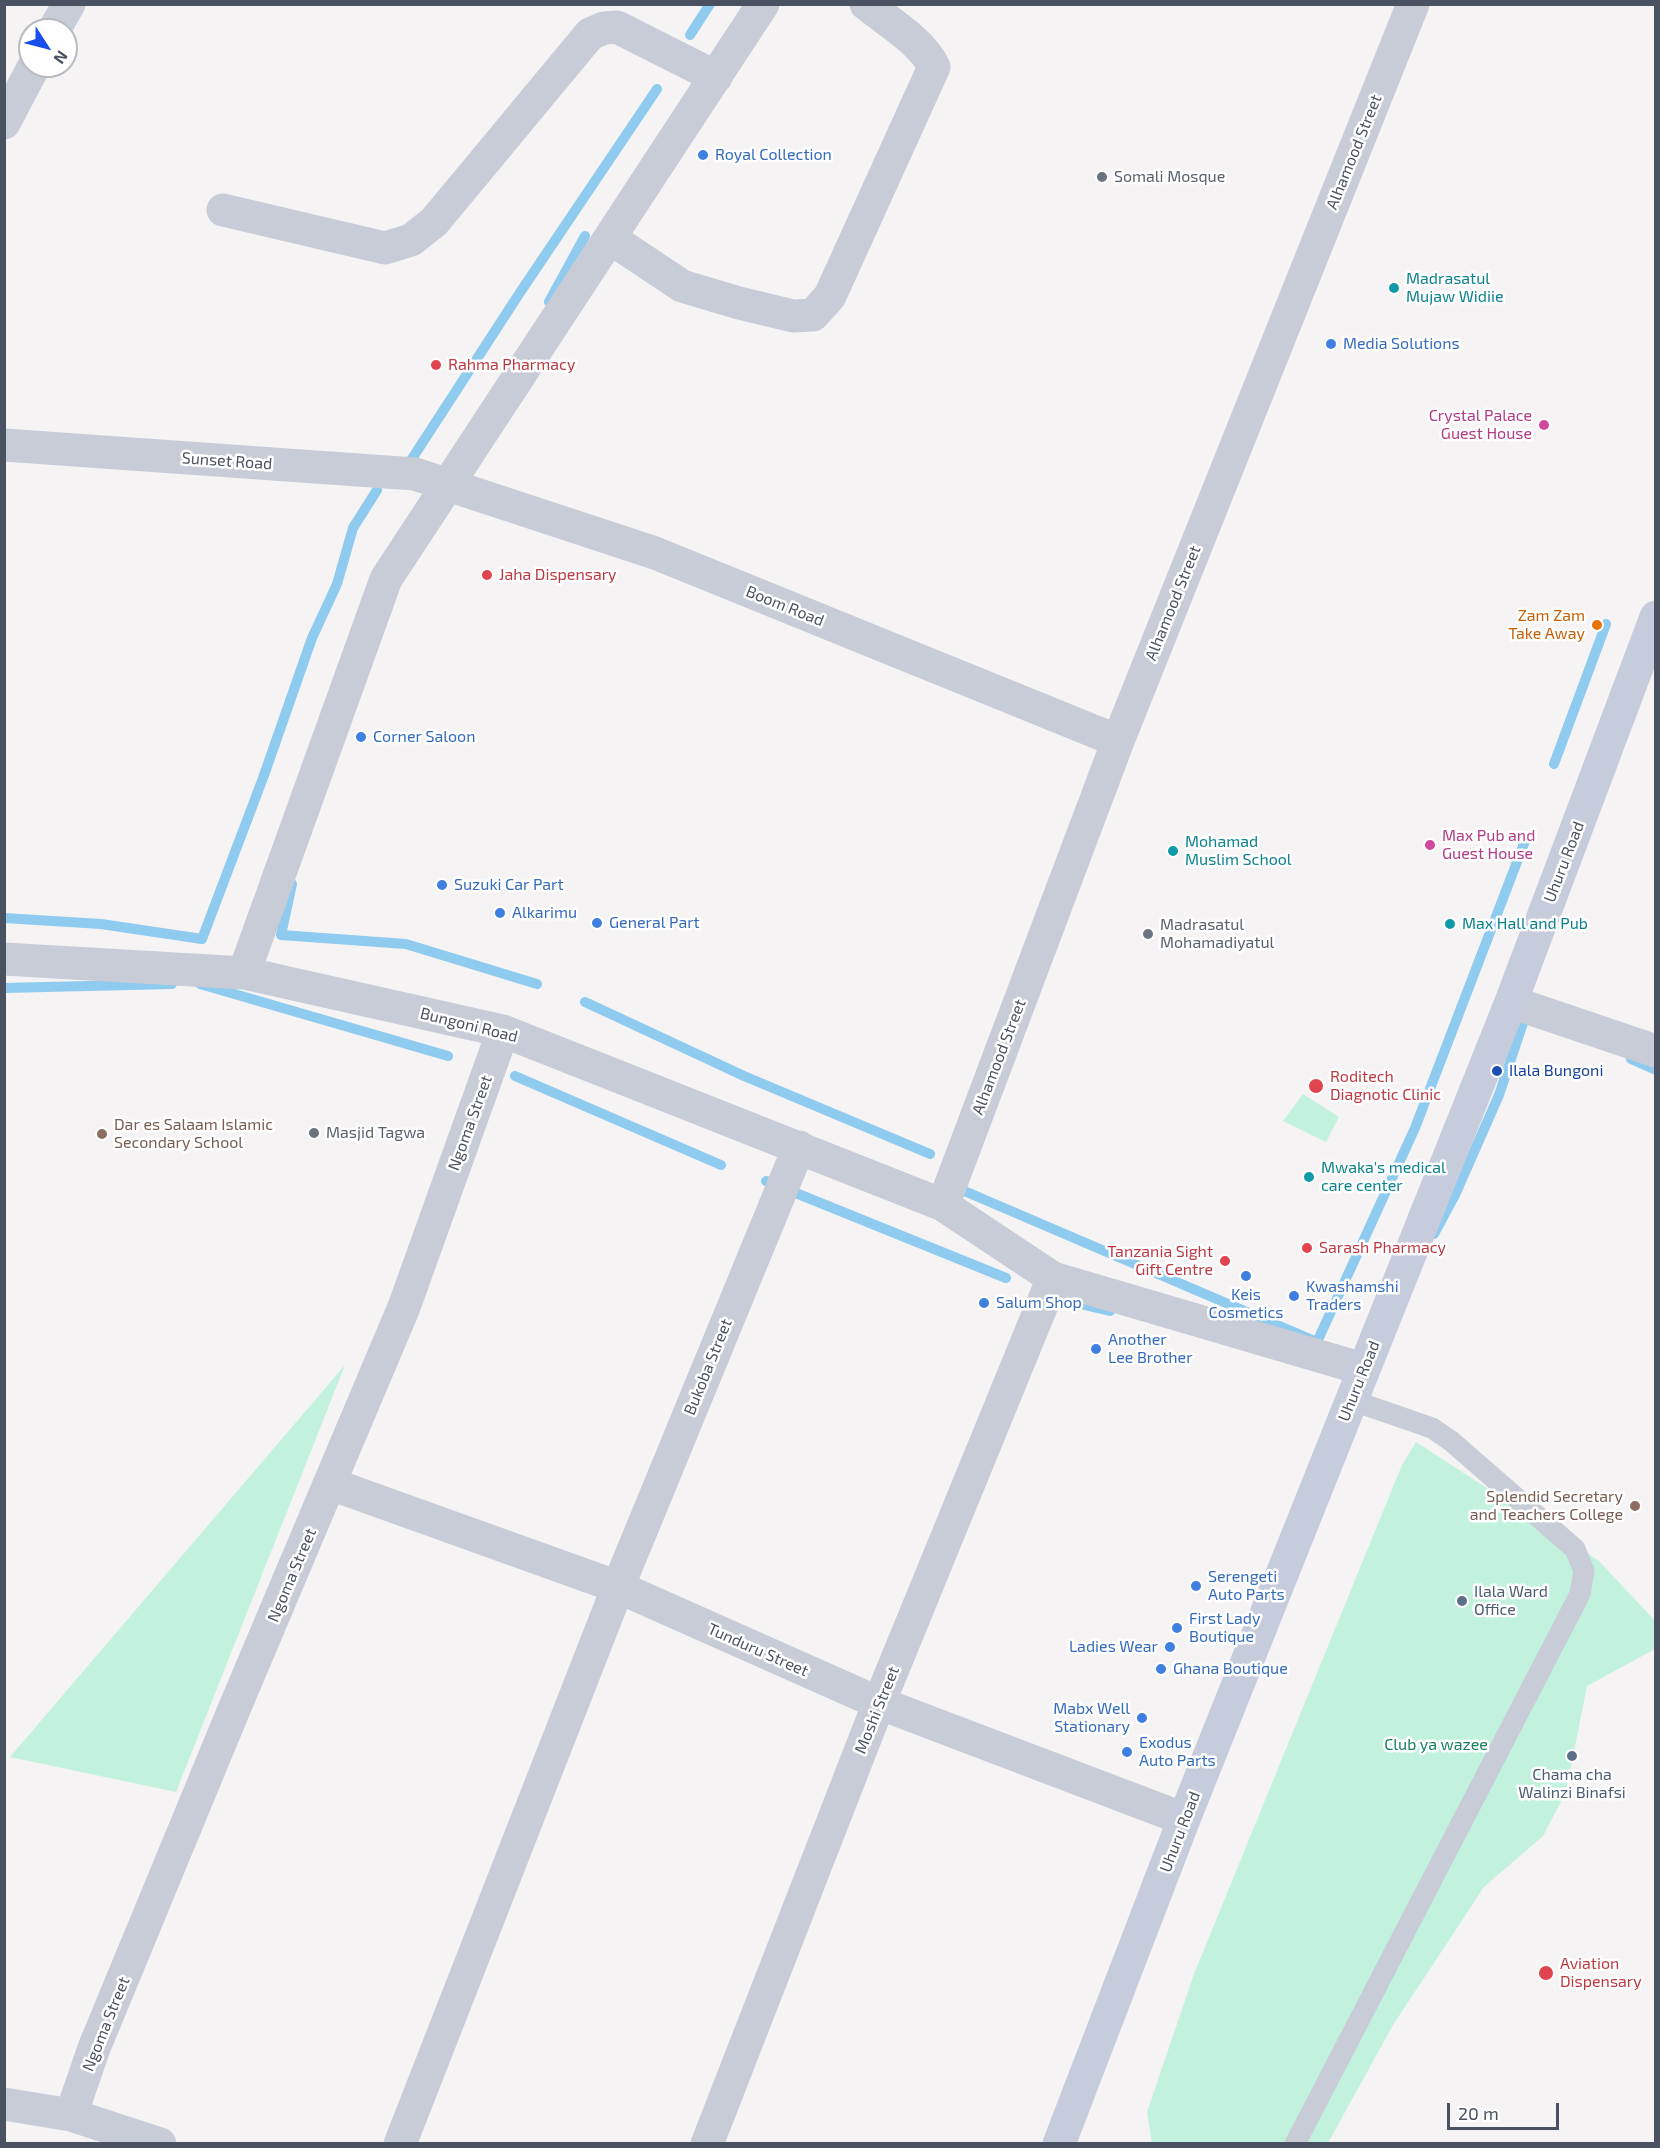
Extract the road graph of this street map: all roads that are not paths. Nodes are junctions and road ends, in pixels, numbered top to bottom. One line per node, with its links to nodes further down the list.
1 (69, 4): 5 (street)
2 (764, 4): 6 (street)
3 (866, 4): 10 (street)
4 (1413, 4): 14 (street, Alhamood Street)
5 (61, 18)
6 (716, 76): 9 (street); 10 (street)
7 (28, 78): 8 (street)
8 (4, 123)
9 (223, 210)
10 (610, 238): 12 (street)
11 (4, 445): 12 (street, Sunset Road)
12 (447, 485): 14 (street, Boom Road); 16 (street)
13 (1656, 617): 17 (main road, Uhuru Road)
14 (1118, 741): 21 (street, Alhamood Street)
15 (4, 958): 16 (street, Bungoni Road)
16 (244, 973): 18 (street, Bungoni Road)
17 (1511, 1002): 19 (street); 23 (main road, Uhuru Road)
18 (503, 1031): 20 (street, Bungoni Road); 25 (street, Ngoma Street)
19 (1656, 1052)
20 (799, 1147): 21 (street, Bungoni Road); 26 (street, Bukoba Street)
21 (944, 1205): 22 (street, Bungoni Road)
22 (1053, 1278): 23 (street, Bungoni Road); 27 (street, Moshi Street)
23 (1363, 1370): 24 (main road, Uhuru Road)
24 (1351, 1400): 28 (main road, Uhuru Road); 35 (lane)
25 (331, 1484): 26 (street, Tunduru Street); 30 (street, Ngoma Street)
26 (618, 1587): 27 (street, Tunduru Street); 32 (street, Bukoba Street)
27 (879, 1703): 28 (street, Tunduru Street); 33 (street, Moshi Street)
28 (1185, 1819): 34 (main road, Uhuru Road)
29 (4, 2104): 30 (street)
30 (71, 2115): 31 (street)
31 (159, 2144)
32 (400, 2144)
33 (707, 2144)
34 (1059, 2144)
35 (1295, 2144)

